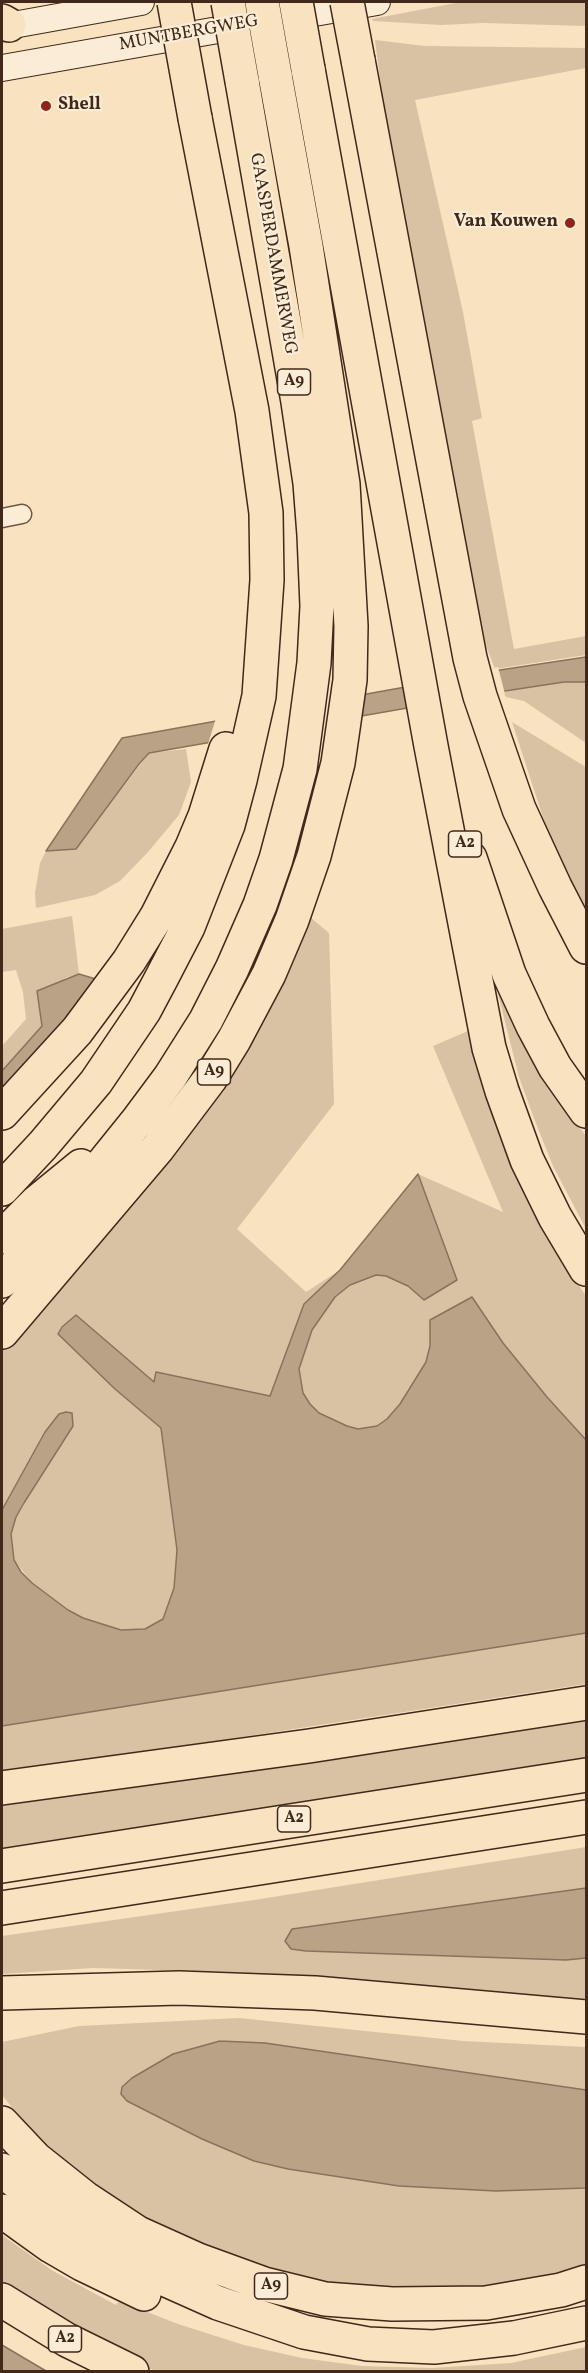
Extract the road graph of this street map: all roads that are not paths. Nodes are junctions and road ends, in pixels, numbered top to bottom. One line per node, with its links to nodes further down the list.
1 (141, 2): 8 (main road)
2 (174, 2): 13 (highway, bridge)
3 (228, 2): 17 (highway, GAASPERDAMMERWEG / A9, bridge)
4 (262, 2): 22 (highway, GAASPERDAMMERWEG / A9, bridge)
5 (296, 2): 12 (highway, bridge)
6 (347, 2): 14 (highway, bridge)
7 (377, 2): 9 (main road, MUNTBERGWEG)
8 (4, 24)
9 (2, 68)
10 (22, 514): 11 (street)
11 (2, 518)
12 (431, 746): 15 (highway, A2); 20 (highway)
13 (228, 782): 16 (highway); 18 (highway)
14 (586, 947)
15 (586, 1111)
16 (2, 1113)
17 (138, 1120): 19 (highway, A9); 21 (highway, A9)
18 (2, 1189)
19 (2, 1237)
20 (586, 1269)
21 (2, 1281)
22 (2, 1332)
23 (586, 1703): 25 (highway)
24 (586, 1774): 27 (highway, A2)
25 (2, 1788)
26 (586, 1817): 28 (highway)
27 (2, 1866)
28 (2, 1908)
29 (2, 1993): 30 (highway)
30 (586, 2017)
31 (2, 2123): 34 (highway, A9)
32 (2, 2170): 37 (highway, A9)
33 (2, 2211): 37 (highway, A9)
34 (586, 2282)
35 (2, 2300): 38 (highway, A2)
36 (586, 2323): 37 (highway, A9)
37 (304, 2332)
38 (132, 2372)

